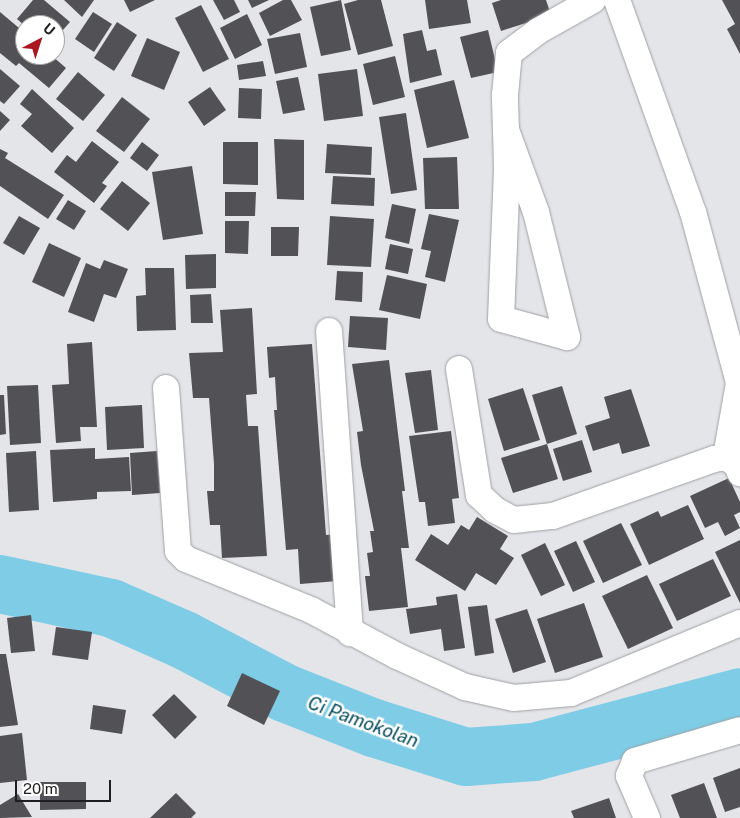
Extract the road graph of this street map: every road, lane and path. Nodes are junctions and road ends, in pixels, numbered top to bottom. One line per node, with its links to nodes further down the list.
1 (592, 0): 3 (street)
2 (617, 0): 7 (street)
3 (506, 130): 3 (street)
4 (329, 332): 9 (street)
5 (459, 369): 7 (street)
6 (166, 388): 9 (street)
7 (733, 465)
8 (740, 623): 9 (street)
9 (350, 633)
10 (740, 730): 11 (street)
11 (647, 818)

